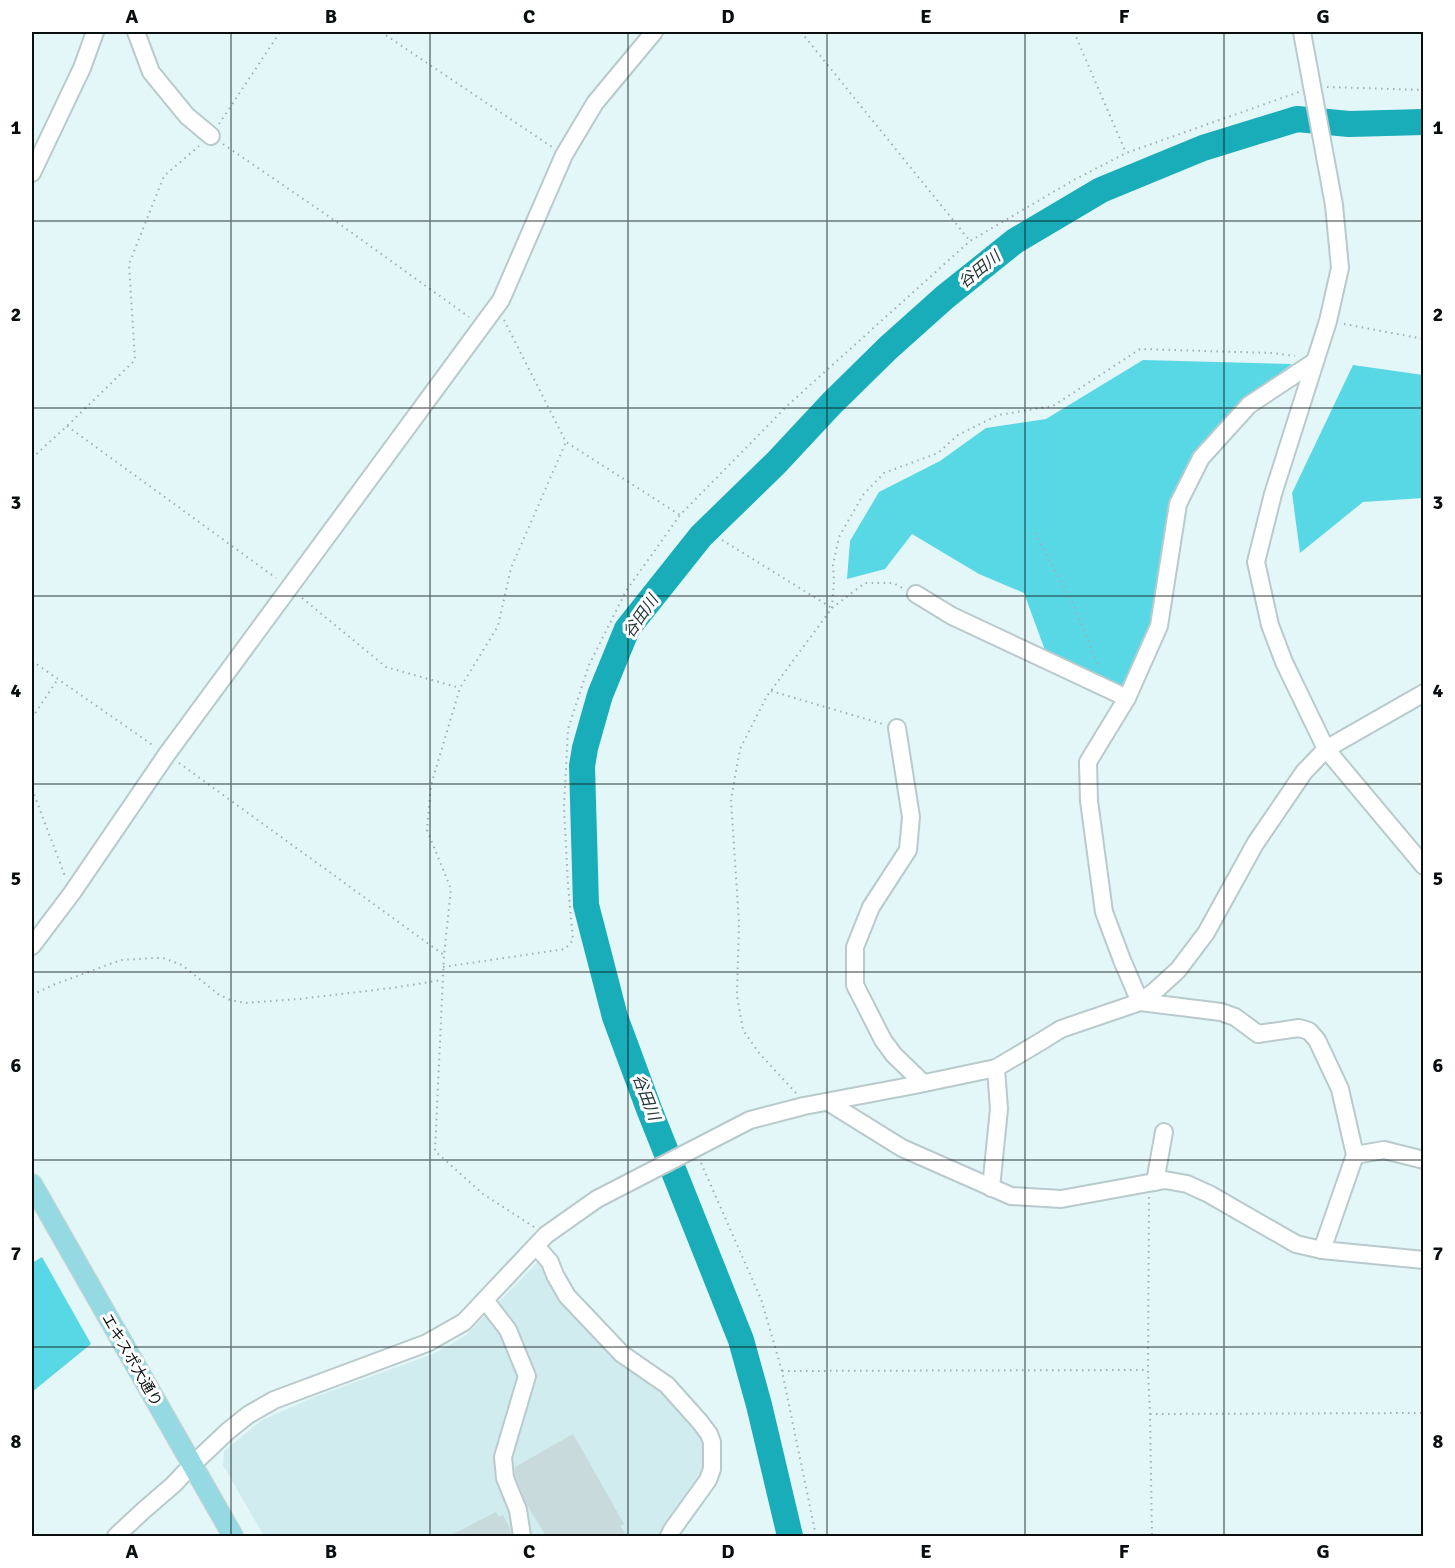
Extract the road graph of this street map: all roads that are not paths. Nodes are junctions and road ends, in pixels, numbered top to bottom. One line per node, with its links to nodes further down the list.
1 (95, 32): 6 (street)
2 (136, 32): 5 (street)
3 (654, 32): 14 (street)
4 (1302, 32): 7 (street)
5 (211, 136)
6 (32, 173)
7 (1315, 360): 10 (street); 12 (street)
8 (916, 594): 10 (street)
9 (1424, 693): 12 (street)
10 (1127, 698): 15 (street)
11 (897, 728): 17 (street)
12 (1326, 749): 13 (street); 15 (street)
13 (1424, 866)
14 (32, 946)
15 (1140, 1002): 16 (street); 20 (street)
16 (996, 1068): 17 (street); 24 (street)
17 (922, 1083): 18 (street)
18 (828, 1102): 24 (street); 25 (street)
19 (1164, 1132): 22 (street)
20 (1355, 1155): 21 (street); 26 (street)
21 (1424, 1160)
22 (1152, 1182): 24 (street); 26 (street)
23 (32, 1184): 29 (main road, エキスポ大通り)
24 (991, 1188)
25 (541, 1240): 28 (street); 33 (street)
26 (1322, 1250): 27 (street)
27 (1424, 1260)
28 (485, 1300): 29 (street); 32 (street)
29 (192, 1465): 30 (street); 31 (main road, エキスポ大通り)
30 (116, 1536)
31 (233, 1536)
32 (522, 1536)
33 (669, 1536)

